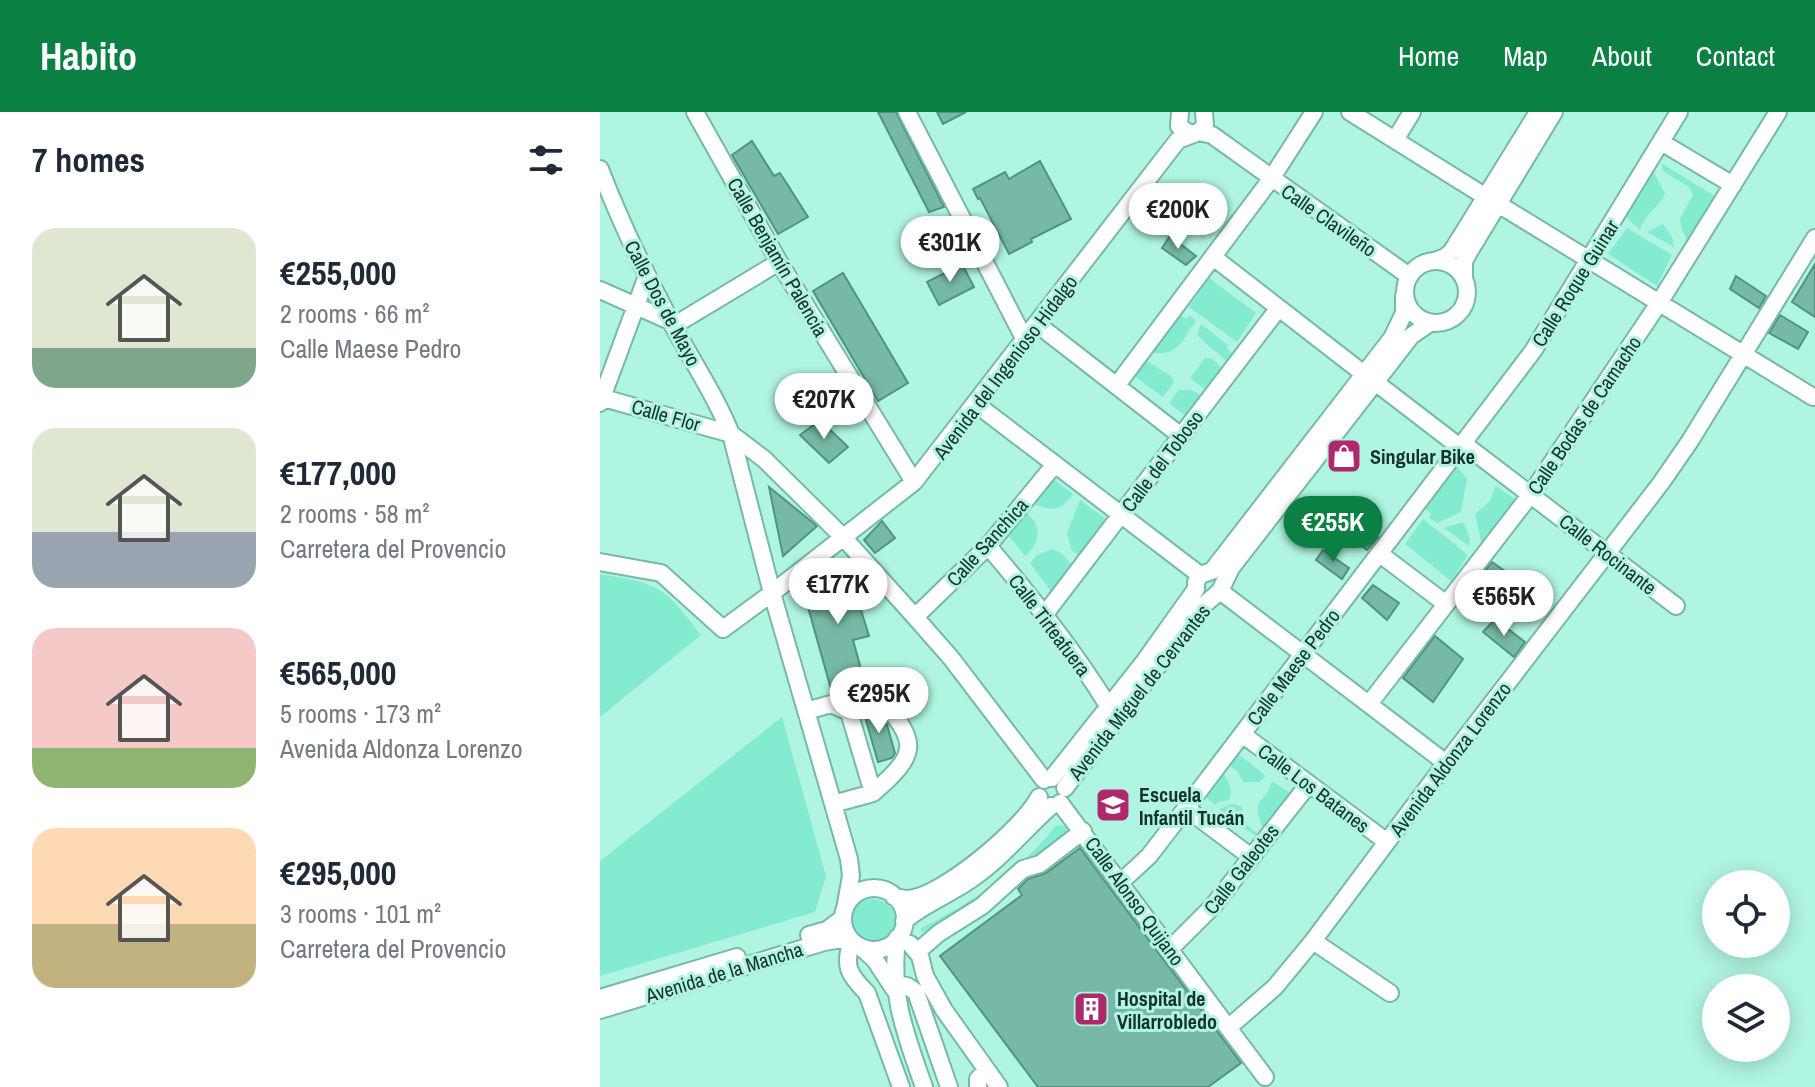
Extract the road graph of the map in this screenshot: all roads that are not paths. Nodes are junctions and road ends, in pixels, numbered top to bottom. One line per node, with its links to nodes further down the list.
1 (695, 112): 23 (street, Calle Benjamín Palencia)
2 (907, 112): 35 (street)
3 (1314, 112): 14 (street)
4 (1350, 112): 11 (street)
5 (1412, 112): 11 (street)
6 (1538, 112): 16 (street)
7 (1554, 112): 16 (street)
8 (1679, 112): 12 (street, Calle Roque Guinar)
9 (1778, 112): 15 (street, Calle Bodas de Camacho)
10 (1193, 122): 14 (street, Calle Clavileño); 34 (street, Avenida del Ingenioso Hidalgo)
11 (1395, 140): 16 (street)
12 (1661, 142): 15 (street); 22 (street, Calle Roque Guinar)
13 (600, 169): 18 (street, Calle Dos de Mayo)
14 (1271, 179): 20 (street); 25 (street, Calle Clavileño)
15 (1733, 185): 29 (street, Calle Bodas de Camacho)
16 (1492, 201): 21 (street); 22 (street); 26 (street)
17 (600, 205): 18 (street)
18 (616, 212): 24 (street, Calle Dos de Mayo)
19 (1815, 238): 36 (street, Avenida Aldonza Lorenzo)
20 (1213, 257): 31 (street, Calle Rocinante); 38 (street)
21 (1435, 261): 25 (street); 26 (street)
22 (1589, 261): 29 (street); 44 (street, Calle Roque Guinar)
23 (779, 262): 33 (street); 46 (street, Calle Benjamín Palencia)
24 (647, 276): 30 (street); 33 (street, Calle Dos de Mayo)
25 (1409, 276): 28 (street)
26 (1464, 279): 32 (street)
27 (600, 290): 30 (street)
28 (1404, 296): 32 (street); 37 (street, Avenida Miguel de Cervantes)
29 (1659, 303): 36 (street); 47 (street, Calle Bodas de Camacho)
30 (634, 305): 33 (street); 40 (street)
31 (1278, 309): 37 (street, Calle Rocinante); 43 (street, Calle del Toboso)
32 (1430, 323): 37 (street, Avenida Miguel de Cervantes)
33 (672, 324): 42 (street, Calle Dos de Mayo)
34 (1037, 324): 35 (street, Avenida del Ingenioso Hidalgo); 38 (street)
35 (1025, 340): 41 (street, Avenida del Ingenioso Hidalgo)
36 (1744, 354): 39 (street); 52 (street, Avenida Aldonza Lorenzo)
37 (1370, 378): 44 (street, Calle Rocinante); 54 (street, Avenida Miguel de Cervantes)
38 (1117, 385): 43 (street)
39 (1813, 397)
40 (601, 399): 42 (street, Calle Flor)
41 (976, 404): 45 (street); 46 (street, Avenida del Ingenioso Hidalgo)
42 (731, 434): 49 (street, Calle Alonso Quijano); 55 (street, Calle Dos de Mayo)
43 (1181, 436): 48 (street, Calle del Toboso)
44 (1463, 446): 47 (street, Calle Rocinante); 51 (street, Calle Maese Pedro)
45 (1055, 464): 48 (street); 50 (street, Calle Sanchica)
46 (914, 482): 49 (street, Avenida del Ingenioso Hidalgo)
47 (1531, 494): 52 (street, Calle Rocinante); 56 (street, Calle Bodas de Camacho)
48 (1122, 513): 54 (street); 58 (street, Calle del Toboso)
49 (843, 537): 55 (street, Avenida del Ingenioso Hidalgo); 59 (street, Calle Alonso Quijano)
50 (988, 546): 58 (street, Calle Tirteafuera); 59 (street, Calle Sanchica)
51 (1380, 554): 56 (street); 60 (street, Calle Maese Pedro)
52 (1607, 555): 57 (street, Calle Rocinante); 66 (street, Avenida Aldonza Lorenzo)
53 (600, 562): 55 (street, Avenida del Ingenioso Hidalgo)
54 (1211, 584): 60 (street); 63 (street, Avenida Miguel de Cervantes); 68 (street, Avenida Miguel de Cervantes)
55 (772, 593): 64 (street, Calle Dos de Mayo)
56 (1446, 604): 62 (street, Calle Bodas de Camacho)
57 (1676, 606)
58 (1045, 614): 63 (street, Calle Tirteafuera)
59 (915, 617): 68 (street, Calle Alonso Quijano)
60 (1303, 654): 62 (street); 65 (street, Calle Maese Pedro)
61 (831, 704): 64 (street); 69 (street); 69 (street)
62 (1369, 704): 66 (street)
63 (1109, 707): 68 (street, Avenida Miguel de Cervantes)
64 (806, 711): 70 (street, Calle Dos de Mayo)
65 (1242, 734): 67 (street, Calle Los Batanes); 71 (street, Calle Maese Pedro)
66 (1446, 763): 73 (street, Avenida Aldonza Lorenzo)
67 (1308, 785): 73 (street, Calle Los Batanes); 74 (street, Calle Galeotes)
68 (1052, 792): 72 (street, Calle Alonso Quijano); 77 (street, Avenida Miguel de Cervantes); 79 (street, Avenida Miguel de Cervantes)
69 (873, 793): 70 (street)
70 (833, 804): 75 (street, Calle Dos de Mayo)
71 (1186, 808): 74 (street); 76 (street, Calle Maese Pedro)
72 (1083, 831): 76 (street, Calle Alonso Quijano); 83 (street)
73 (1387, 842): 80 (street, Avenida Aldonza Lorenzo)
74 (1251, 857): 82 (street, Calle Galeotes)
75 (849, 859): 77 (street); 78 (street)
76 (1121, 882): 82 (street, Calle Alonso Quijano)
77 (888, 893): 78 (street); 79 (street)
78 (844, 913): 81 (street); 86 (street, Avenida de la Mancha)
79 (901, 931): 81 (street); 83 (street); 84 (street)
80 (1313, 941): 85 (street); 88 (street, Avenida Aldonza Lorenzo)
81 (854, 942): 84 (street); 87 (street, Avenida de la Mancha); 91 (street)
82 (1170, 949): 88 (street, Calle Alonso Quijano)
83 (917, 952): 90 (street)
84 (895, 987): 92 (street); 93 (street)
85 (1390, 993)
86 (600, 998)
87 (600, 1010)
88 (1228, 1028): 89 (street, Calle Alonso Quijano)
89 (1265, 1077)
90 (978, 1082): 94 (street)
91 (901, 1087)
92 (924, 1087)
93 (949, 1087)
94 (999, 1087)

